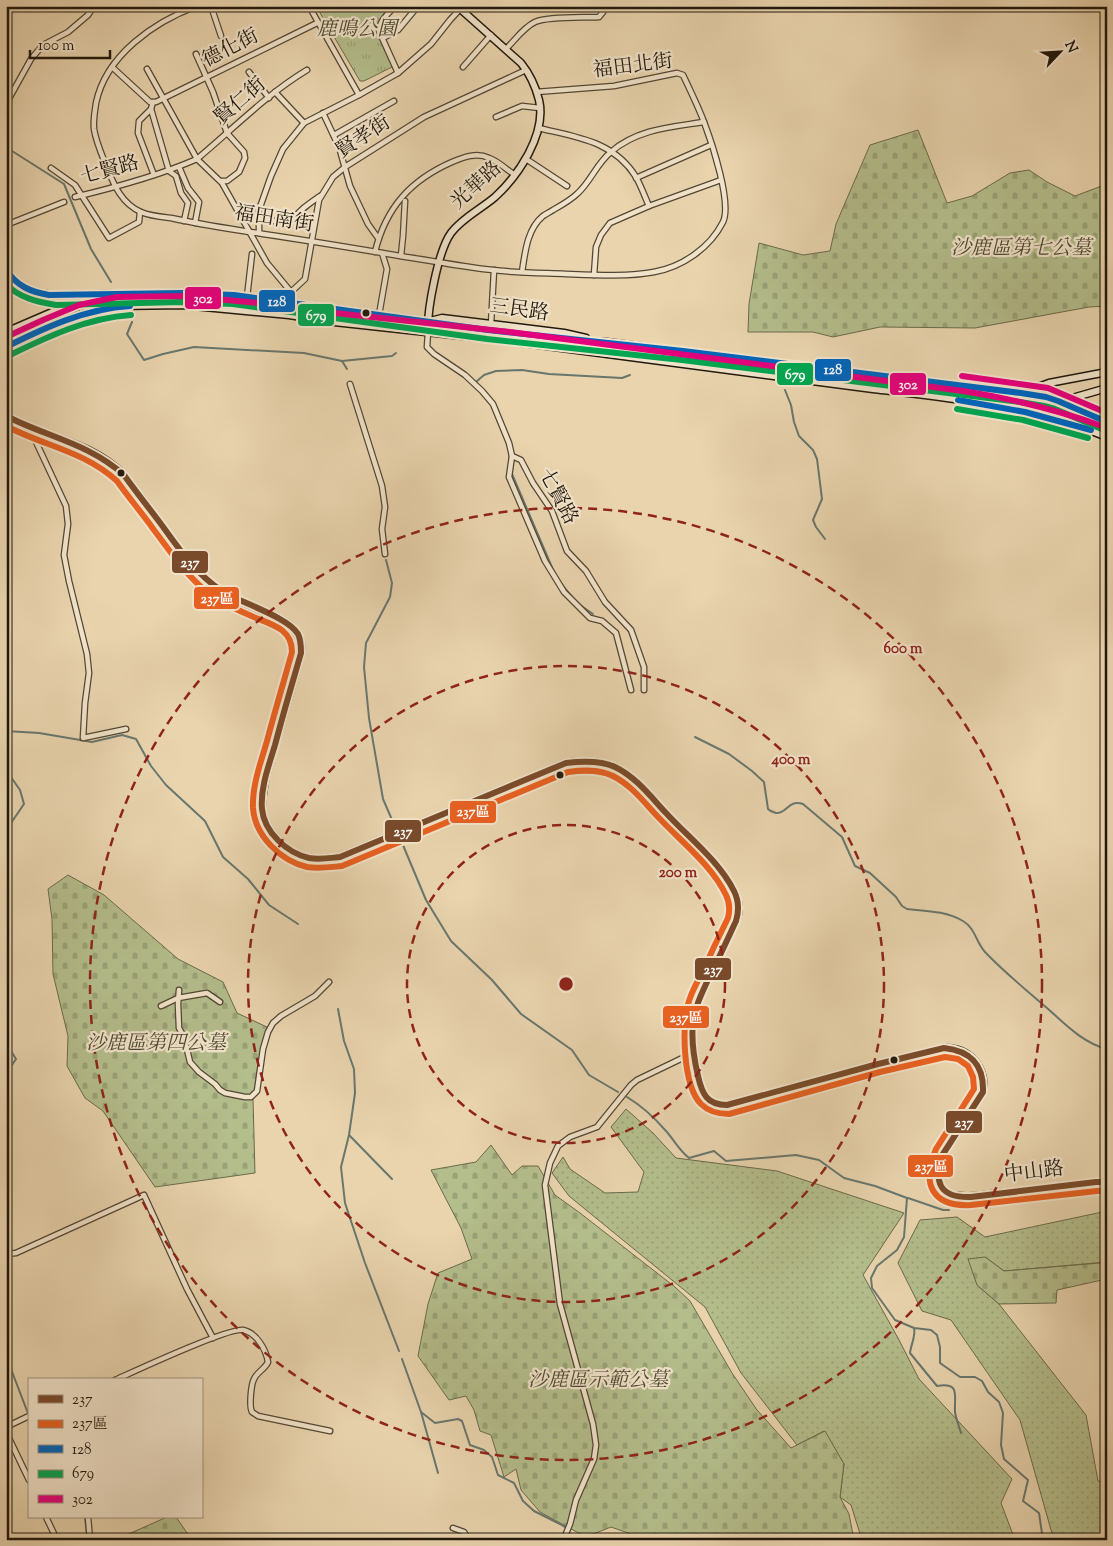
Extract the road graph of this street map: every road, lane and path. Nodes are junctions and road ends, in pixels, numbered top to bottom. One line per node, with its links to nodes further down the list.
1 (94, 6): 30 (street)
2 (196, 6): 15 (street)
3 (211, 6): 11 (street)
4 (309, 6): 9 (street)
5 (395, 6): 12 (street)
6 (418, 6): 12 (street)
7 (602, 6): 13 (street)
8 (460, 7): 10 (street, 光華路); 21 (street)
9 (317, 23): 22 (street, 德化街); 25 (street)
10 (491, 35): 13 (street, 光華路); 16 (street)
11 (221, 36)
12 (382, 38): 21 (street)
13 (506, 49): 19 (street, 光華路)
14 (196, 54): 22 (street)
15 (112, 67): 29 (street); 54 (street)
16 (464, 67)
17 (147, 69): 27 (street)
18 (307, 70): 23 (street, 賢仁街)
19 (526, 70): 24 (street, 光華路); 45 (street, 賢孝街)
20 (249, 72): 26 (street)
21 (398, 73): 25 (street)
22 (207, 78): 27 (street, 德化街); 38 (street)
23 (276, 92): 26 (street, 賢仁街); 36 (street)
24 (536, 92): 31 (street, 光華路); 35 (street, 福田北街)
25 (359, 95): 33 (street)
26 (269, 98): 38 (street, 賢仁街)
27 (164, 99): 29 (street, 德化街); 42 (street)
28 (394, 101): 39 (street)
29 (153, 102): 32 (street, 七賢路)
30 (6, 104)
31 (540, 108): 34 (street); 37 (street, 光華路)
32 (151, 109): 47 (street); 48 (street, 七賢路)
33 (323, 112): 36 (street); 39 (street)
34 (496, 117)
35 (704, 122): 40 (street, 福田北街); 41 (street)
36 (304, 123): 62 (street)
37 (538, 128): 41 (street); 43 (street, 光華路)
38 (228, 133): 42 (street, 賢仁街); 52 (street)
39 (334, 135): 45 (street)
40 (711, 145): 50 (street); 51 (street, 福田北街)
41 (611, 151): 50 (street); 77 (street)
42 (197, 159): 44 (street, 七賢路); 52 (street)
43 (526, 159): 49 (street, 光華路); 53 (street)
44 (179, 167): 47 (street, 七賢路); 64 (street)
45 (345, 167): 56 (street, 賢孝街); 68 (street)
46 (51, 168): 55 (street)
47 (169, 170): 48 (street, 七賢路); 63 (street, 七賢路)
48 (154, 175): 54 (street, 七賢路)
49 (515, 175): 68 (street); 74 (street, 光華路)
50 (636, 178): 60 (street)
51 (721, 180): 60 (street); 78 (street, 福田北街)
52 (220, 181): 66 (street)
53 (567, 186)
54 (115, 187): 55 (street, 七賢路); 61 (street)
55 (82, 195): 57 (street, 七賢路); 61 (street)
56 (322, 195): 62 (street); 69 (street, 賢孝街)
57 (75, 197)
58 (406, 201): 73 (street)
59 (64, 202): 65 (street, 七賢路)
60 (649, 206): 78 (street)
61 (140, 212): 63 (street, 福田南街)
62 (259, 218): 67 (street)
63 (184, 221): 64 (street, 福田南街)
64 (195, 223): 66 (street, 福田南街)
65 (6, 224)
66 (249, 231): 67 (street, 福田南街); 79 (street)
67 (259, 233): 69 (street, 福田南街)
68 (378, 238): 70 (street)
69 (312, 242): 70 (street, 福田南街); 79 (street, 賢孝街)
70 (375, 252): 71 (street, 福田南街)
71 (382, 253): 73 (street, 福田南街); 86 (street)
72 (252, 254): 82 (street)
73 (401, 256): 74 (street, 福田南街)
74 (439, 262): 76 (street, 福田北街); 87 (street, 光華路)
75 (6, 269): 81 (main road)
76 (494, 270): 77 (street, 福田北街); 88 (street)
77 (522, 272): 78 (street, 福田北街)
78 (594, 275)
79 (291, 292): 83 (street)
80 (150, 293): 81 (street, 三民路); 82 (street, 三民路); 84 (street)
81 (115, 294): 89 (street, 三民路)
82 (247, 296): 83 (street, 三民路)
83 (290, 303): 85 (street); 86 (street, 三民路)
84 (151, 306): 85 (street, 三民路); 92 (street, 三民路)
85 (289, 315): 90 (street, 三民路)
86 (379, 316): 87 (street, 三民路)
87 (428, 322): 88 (street, 三民路); 90 (street, 光華路); 91 (street, 三民路)
88 (491, 324): 91 (street, 三民路)
89 (6, 332)
90 (428, 332): 94 (street, 三民路); 105 (street, 七賢路)
91 (606, 342): 93 (street, 三民路)
92 (6, 347)
93 (683, 351): 94 (street); 98 (street, 三民路)
94 (682, 363): 100 (street, 三民路)
95 (1107, 372): 98 (street, 三民路)
96 (350, 384): 106 (street)
97 (1107, 388): 99 (street, 三民路)
98 (1021, 393): 99 (street, 三民路)
99 (1058, 401): 100 (street, 三民路); 102 (street, 三民路)
100 (1026, 411): 104 (street, 三民路)
101 (6, 416): 103 (street, 中山路)
102 (1107, 422)
103 (29, 427): 109 (street); 115 (street, 中山路)
104 (1107, 437)
105 (512, 456): 107 (street); 108 (street, 七賢路)
106 (385, 554)
107 (631, 690)
108 (644, 690)
109 (126, 729)
110 (329, 982): 112 (street)
111 (179, 990): 112 (street)
112 (178, 998): 113 (street); 114 (street)
113 (220, 1002)
114 (161, 1006)
115 (693, 1053): 116 (street, 中山路); 131 (street)
116 (1107, 1182)
117 (6, 1254): 118 (street)
118 (213, 1338): 119 (street); 122 (street)
119 (120, 1378)
120 (28, 1416): 121 (street)
121 (6, 1426)
122 (330, 1431)
123 (6, 1432): 124 (street)
124 (28, 1478)
125 (46, 1518): 128 (street)
126 (88, 1518): 129 (street)
127 (453, 1528): 130 (street)
128 (57, 1540)
129 (90, 1540)
130 (469, 1540)
131 (562, 1540)

